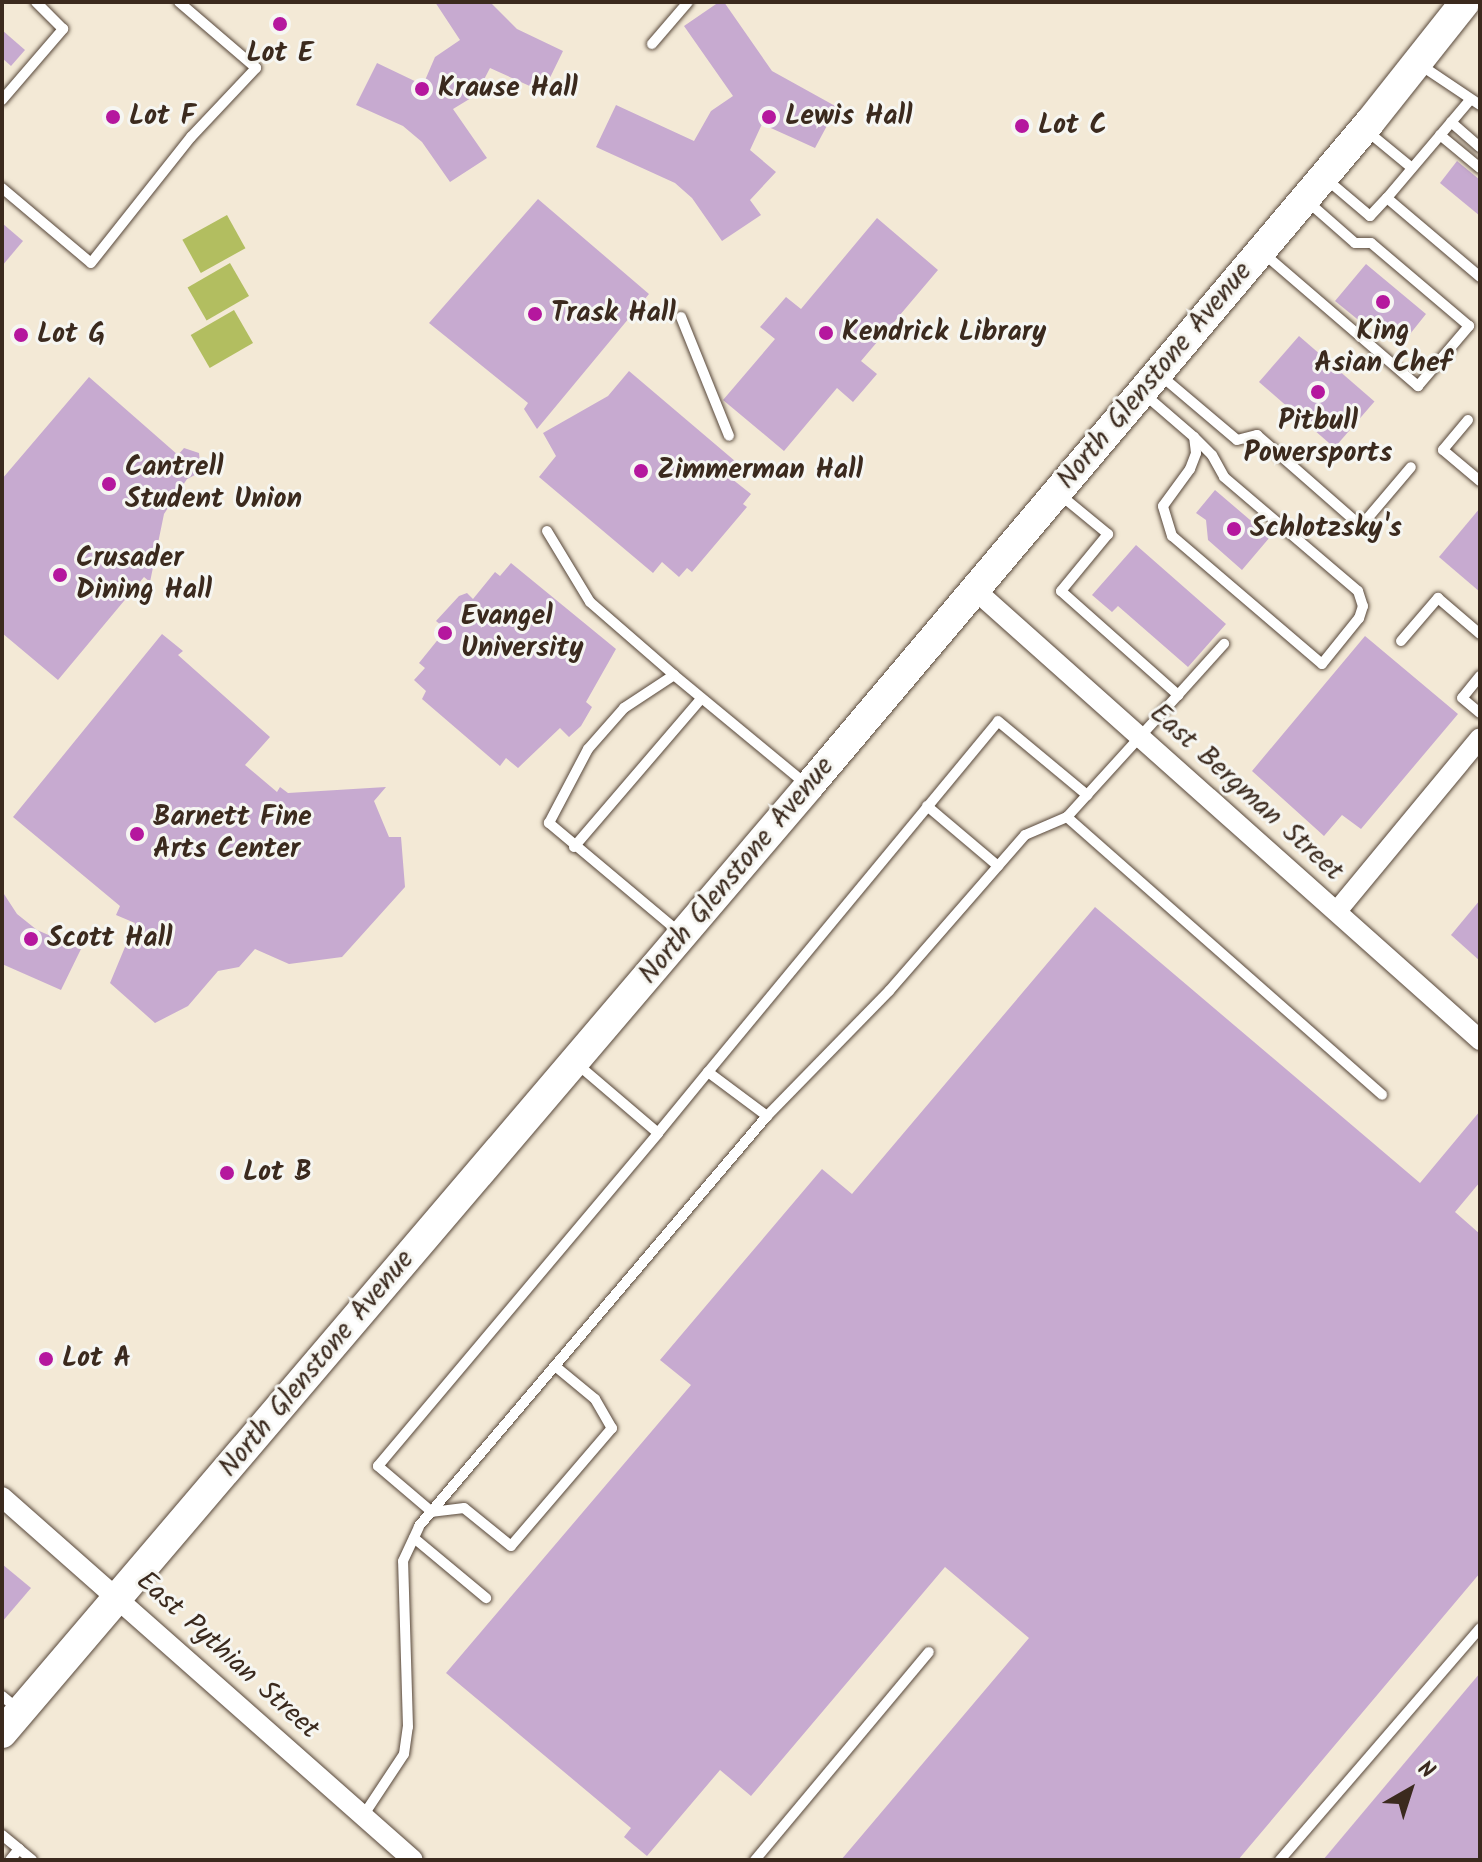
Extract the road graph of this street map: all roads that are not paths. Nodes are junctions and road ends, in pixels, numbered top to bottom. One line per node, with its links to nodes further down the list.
1 (36, 2): 7 (lane)
2 (179, 2): 16 (lane)
3 (688, 2): 5 (lane)
4 (1465, 2): 6 (main road, North Glenstone Avenue)
5 (652, 44)
6 (1417, 62): 8 (lane); 10 (main road, North Glenstone Avenue)
7 (2, 100)
8 (1475, 102): 9 (lane)
9 (1451, 122): 11 (lane); 12 (lane)
10 (1364, 128): 13 (lane); 15 (main road, North Glenstone Avenue)
11 (1440, 135): 13 (lane); 14 (lane)
12 (1480, 147)
13 (1412, 168): 17 (lane)
14 (1480, 168)
15 (1314, 187): 17 (lane); 18 (main road, North Glenstone Avenue); 18 (lane)
16 (2, 188)
17 (1387, 198): 19 (lane)
18 (1260, 251): 21 (main road, North Glenstone Avenue)
19 (1480, 277)
20 (681, 317): 23 (lane)
21 (1150, 382): 24 (lane); 25 (lane); 27 (main road, North Glenstone Avenue)
22 (1468, 420): 26 (lane)
23 (729, 436)
24 (1194, 437): 24 (lane)
25 (1411, 467)
26 (1480, 481)
27 (1056, 492): 29 (main road, North Glenstone Avenue); 35 (lane)
28 (547, 531): 33 (lane)
29 (974, 589): 38 (street, East Bergman Street); 40 (main road, North Glenstone Avenue)
30 (1480, 634): 31 (lane)
31 (1401, 641)
32 (1224, 644): 35 (lane)
33 (674, 675): 36 (lane); 44 (lane)
34 (1480, 676): 37 (lane)
35 (1178, 695): 38 (lane)
36 (700, 700): 40 (lane); 44 (lane)
37 (1480, 713)
38 (1141, 737): 41 (lane); 46 (street, East Bergman Street)
39 (1480, 738): 46 (street)
40 (809, 786): 47 (main road, North Glenstone Avenue)
41 (1087, 795): 42 (lane); 43 (lane)
42 (927, 806): 45 (lane); 50 (lane)
43 (1067, 817): 45 (lane); 51 (lane)
44 (574, 847): 47 (lane)
45 (998, 866): 52 (lane)
46 (1337, 911): 48 (street, East Bergman Street)
47 (683, 935): 49 (main road, North Glenstone Avenue)
48 (1480, 1040)
49 (574, 1062): 53 (lane); 58 (main road, North Glenstone Avenue)
50 (708, 1072): 52 (lane); 53 (lane)
51 (1382, 1095)
52 (767, 1116): 54 (lane)
53 (658, 1133): 56 (lane)
54 (555, 1366): 56 (lane); 56 (lane)
55 (2, 1497): 58 (street, East Pythian Street)
56 (432, 1512): 57 (lane)
57 (414, 1538): 59 (lane); 63 (lane)
58 (119, 1596): 62 (main road, North Glenstone Avenue); 63 (street, East Pythian Street)
59 (486, 1598)
60 (1480, 1628): 70 (lane)
61 (929, 1652): 69 (lane)
62 (8, 1714)
63 (363, 1816): 68 (street, East Pythian Street)
64 (2, 1835): 65 (lane)
65 (19, 1849): 66 (lane); 67 (lane)
66 (10, 1860)
67 (32, 1860)
68 (413, 1860)
69 (755, 1860)
70 (1280, 1860)

